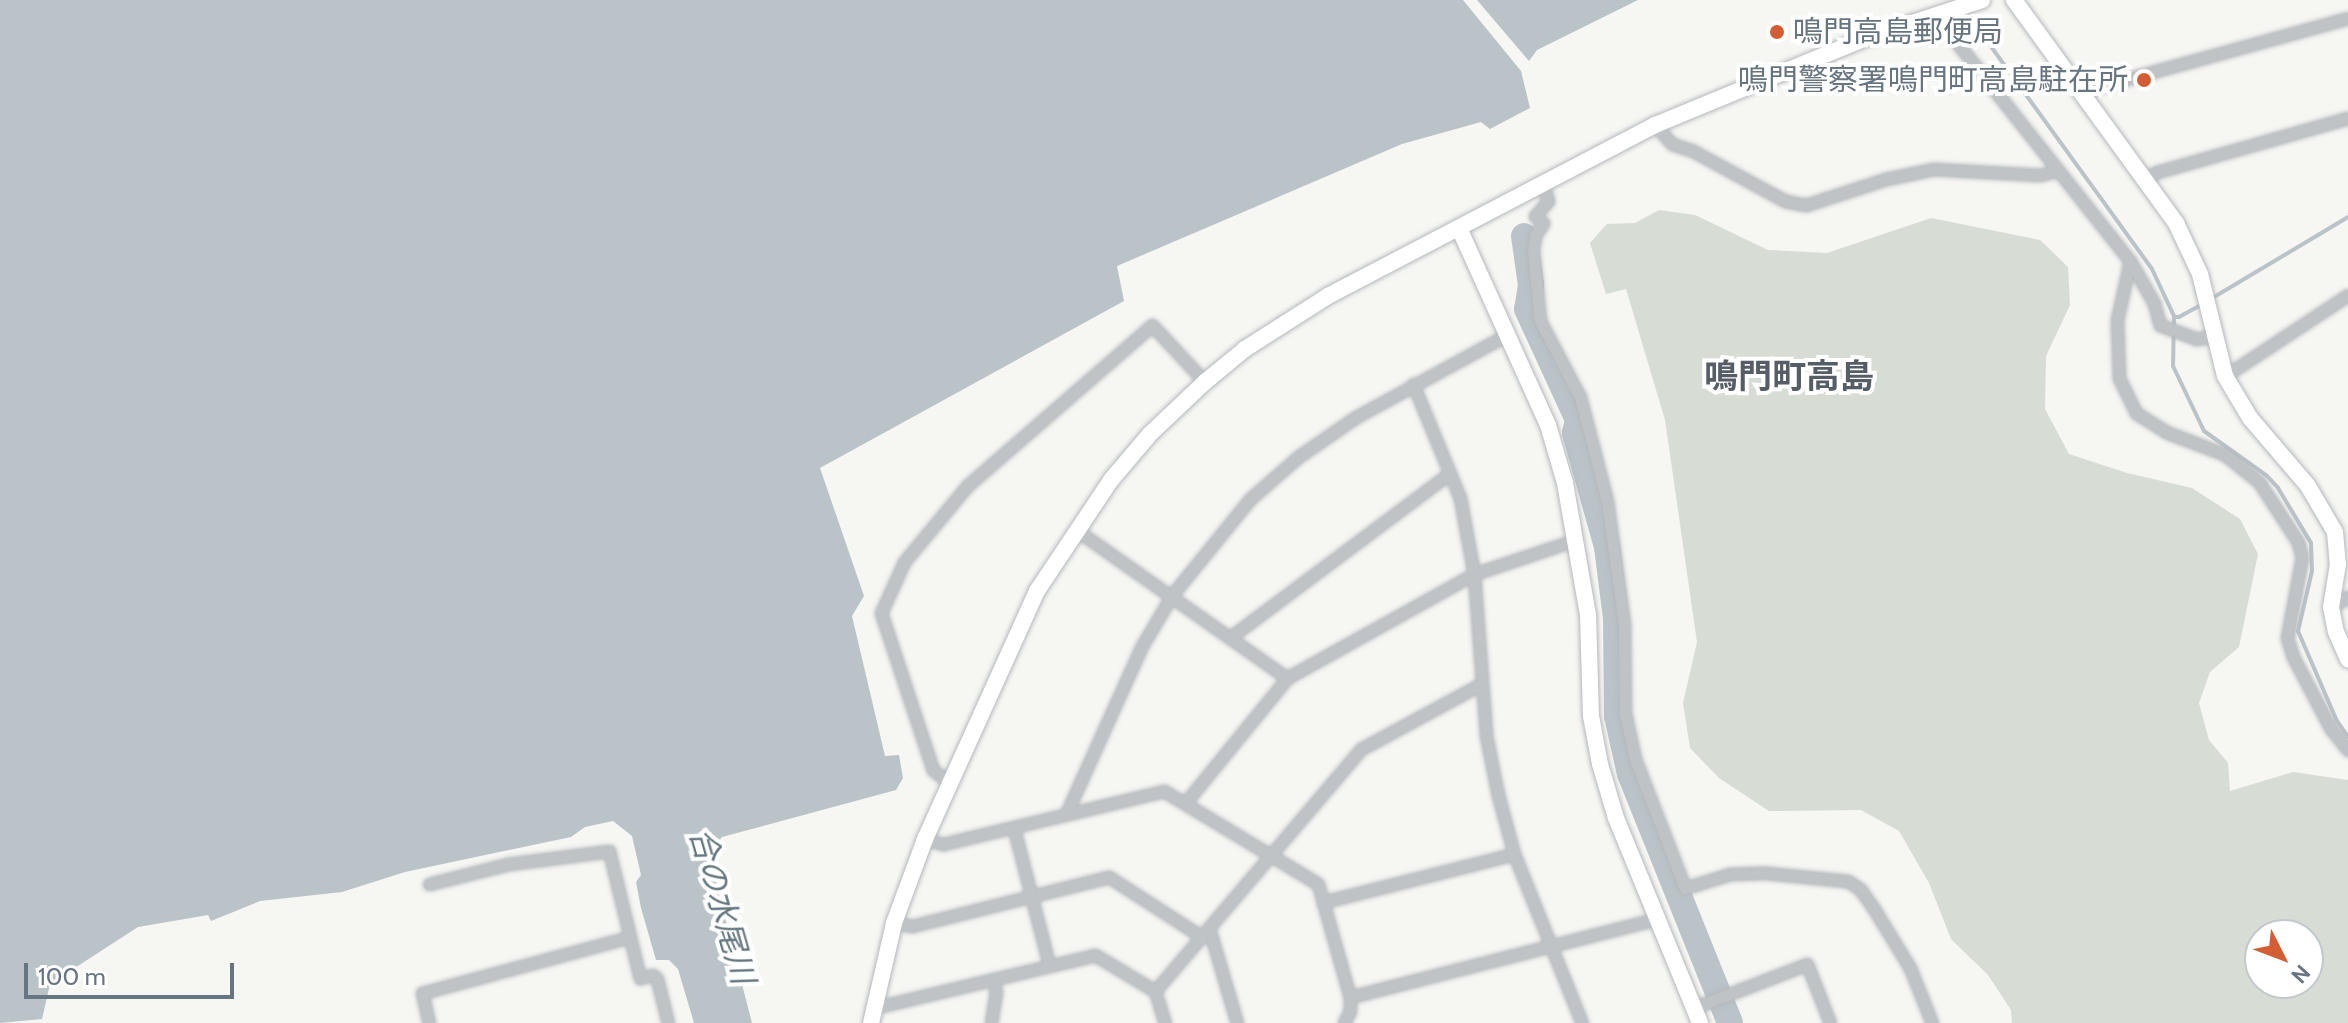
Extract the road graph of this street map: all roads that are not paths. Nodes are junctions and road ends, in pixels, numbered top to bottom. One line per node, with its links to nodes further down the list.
1 (1980, 0): 3 (street)
2 (2014, 0): 5 (street)
3 (1938, 13): 7 (street); 8 (street)
4 (2348, 18): 5 (street)
5 (2081, 95): 9 (street)
6 (2348, 118): 9 (street)
7 (1655, 125): 8 (street); 10 (street)
8 (2055, 171): 12 (street)
9 (2144, 179): 15 (street)
10 (1540, 184): 11 (street); 60 (street)
11 (1459, 228): 14 (street); 17 (street)
12 (2130, 261): 15 (street); 30 (street)
13 (2348, 295): 16 (street)
14 (1508, 334): 18 (street); 21 (street)
15 (2213, 336): 16 (street)
16 (2225, 376): 25 (street)
17 (1205, 382): 20 (street); 31 (street)
18 (1413, 384): 19 (street); 23 (street)
19 (1450, 473): 22 (street); 26 (street)
20 (1075, 529): 23 (street); 31 (street)
21 (1575, 540): 22 (street); 41 (street)
22 (1474, 574): 28 (street); 29 (street)
23 (1172, 595): 26 (street); 33 (street)
24 (2348, 597): 25 (street)
25 (2331, 607): 27 (street)
26 (1232, 636): 28 (street)
27 (2348, 659)
28 (1287, 678): 32 (street)
29 (1481, 684): 36 (street); 37 (street)
30 (2348, 750)
31 (951, 784): 35 (street)
32 (1186, 802): 33 (street); 36 (street)
33 (1066, 814): 34 (street)
34 (1014, 829): 35 (street); 39 (street)
35 (925, 839): 42 (street)
36 (1270, 853): 40 (street); 43 (street)
37 (1514, 854): 40 (street); 45 (street)
38 (429, 884): 44 (street)
39 (1030, 898): 42 (street); 43 (street); 46 (street)
40 (1323, 902): 49 (street)
41 (1657, 919): 45 (street); 50 (street)
42 (894, 923): 51 (street)
43 (1205, 932): 48 (street); 56 (street)
44 (629, 937): 52 (street); 53 (street)
45 (1552, 948): 49 (street); 58 (street)
46 (1049, 964): 47 (street); 48 (street)
47 (994, 980): 51 (street); 54 (street)
48 (1155, 991): 55 (street)
49 (1350, 997): 57 (street)
50 (1697, 1015): 59 (street)
51 (872, 1016)
52 (429, 1023)
53 (668, 1023)
54 (991, 1023)
55 (1165, 1023)
56 (1237, 1023)
57 (1344, 1023)
58 (1582, 1023)
59 (1830, 1023)
60 (1932, 1023)

